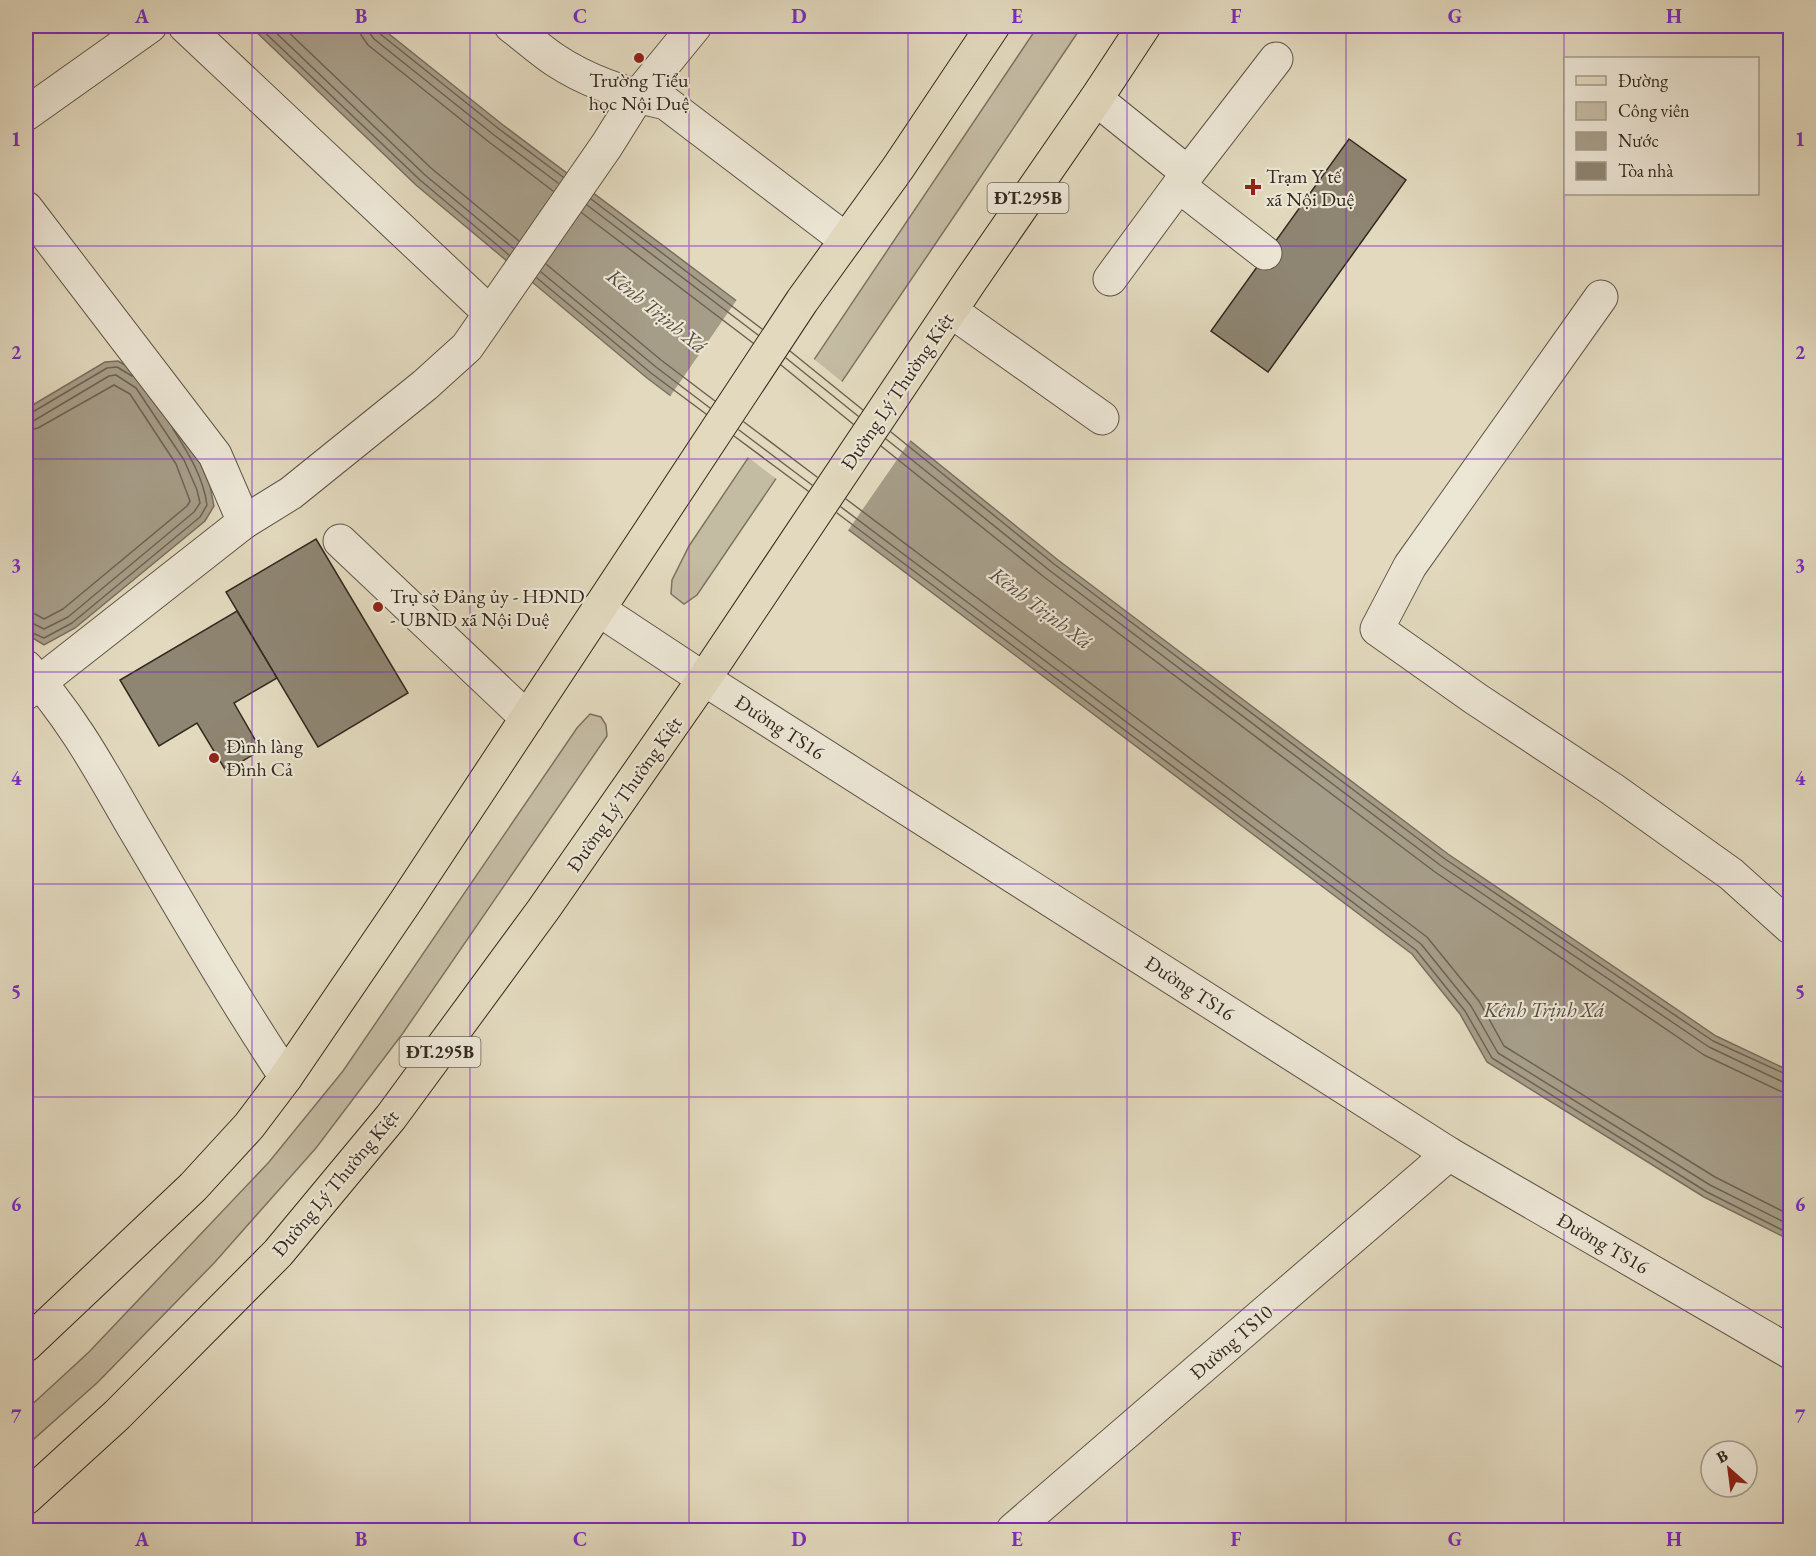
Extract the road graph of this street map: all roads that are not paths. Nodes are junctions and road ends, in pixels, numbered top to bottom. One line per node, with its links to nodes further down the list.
1 (150, 26): 10 (street)
2 (185, 26): 17 (street)
3 (511, 26): 8 (street)
4 (695, 26): 8 (street)
5 (993, 26): 13 (main road)
6 (1144, 26): 9 (main road, Đường Lý Thường Kiệt / ĐT.295B)
7 (1276, 59): 11 (street)
8 (637, 97): 13 (street); 17 (street)
9 (1096, 99): 11 (street); 18 (main road, Đường Lý Thường Kiệt / ĐT.295B)
10 (26, 114)
11 (1184, 179): 14 (street); 15 (street)
12 (26, 208): 20 (street)
13 (846, 240): 22 (main road)
14 (1264, 253)
15 (1110, 279)
16 (1602, 297): 26 (street)
17 (493, 308): 20 (street)
18 (951, 311): 19 (street); 23 (main road, Đường Lý Thường Kiệt / ĐT.295B)
19 (1102, 418)
20 (244, 522): 24 (street)
21 (340, 541): 25 (street)
22 (598, 609): 23 (street, Đường TS16); 25 (main road)
23 (704, 679): 28 (street, Đường TS16); 31 (main road, Đường Lý Thường Kiệt / ĐT.295B)
24 (30, 681): 27 (street)
25 (527, 718): 27 (main road)
26 (1791, 927)
27 (286, 1077): 29 (main road)
28 (1449, 1155): 30 (street, Đường TS16); 32 (street, Đường TS10)
29 (26, 1345)
30 (1791, 1352)
31 (26, 1498)
32 (1013, 1530)

